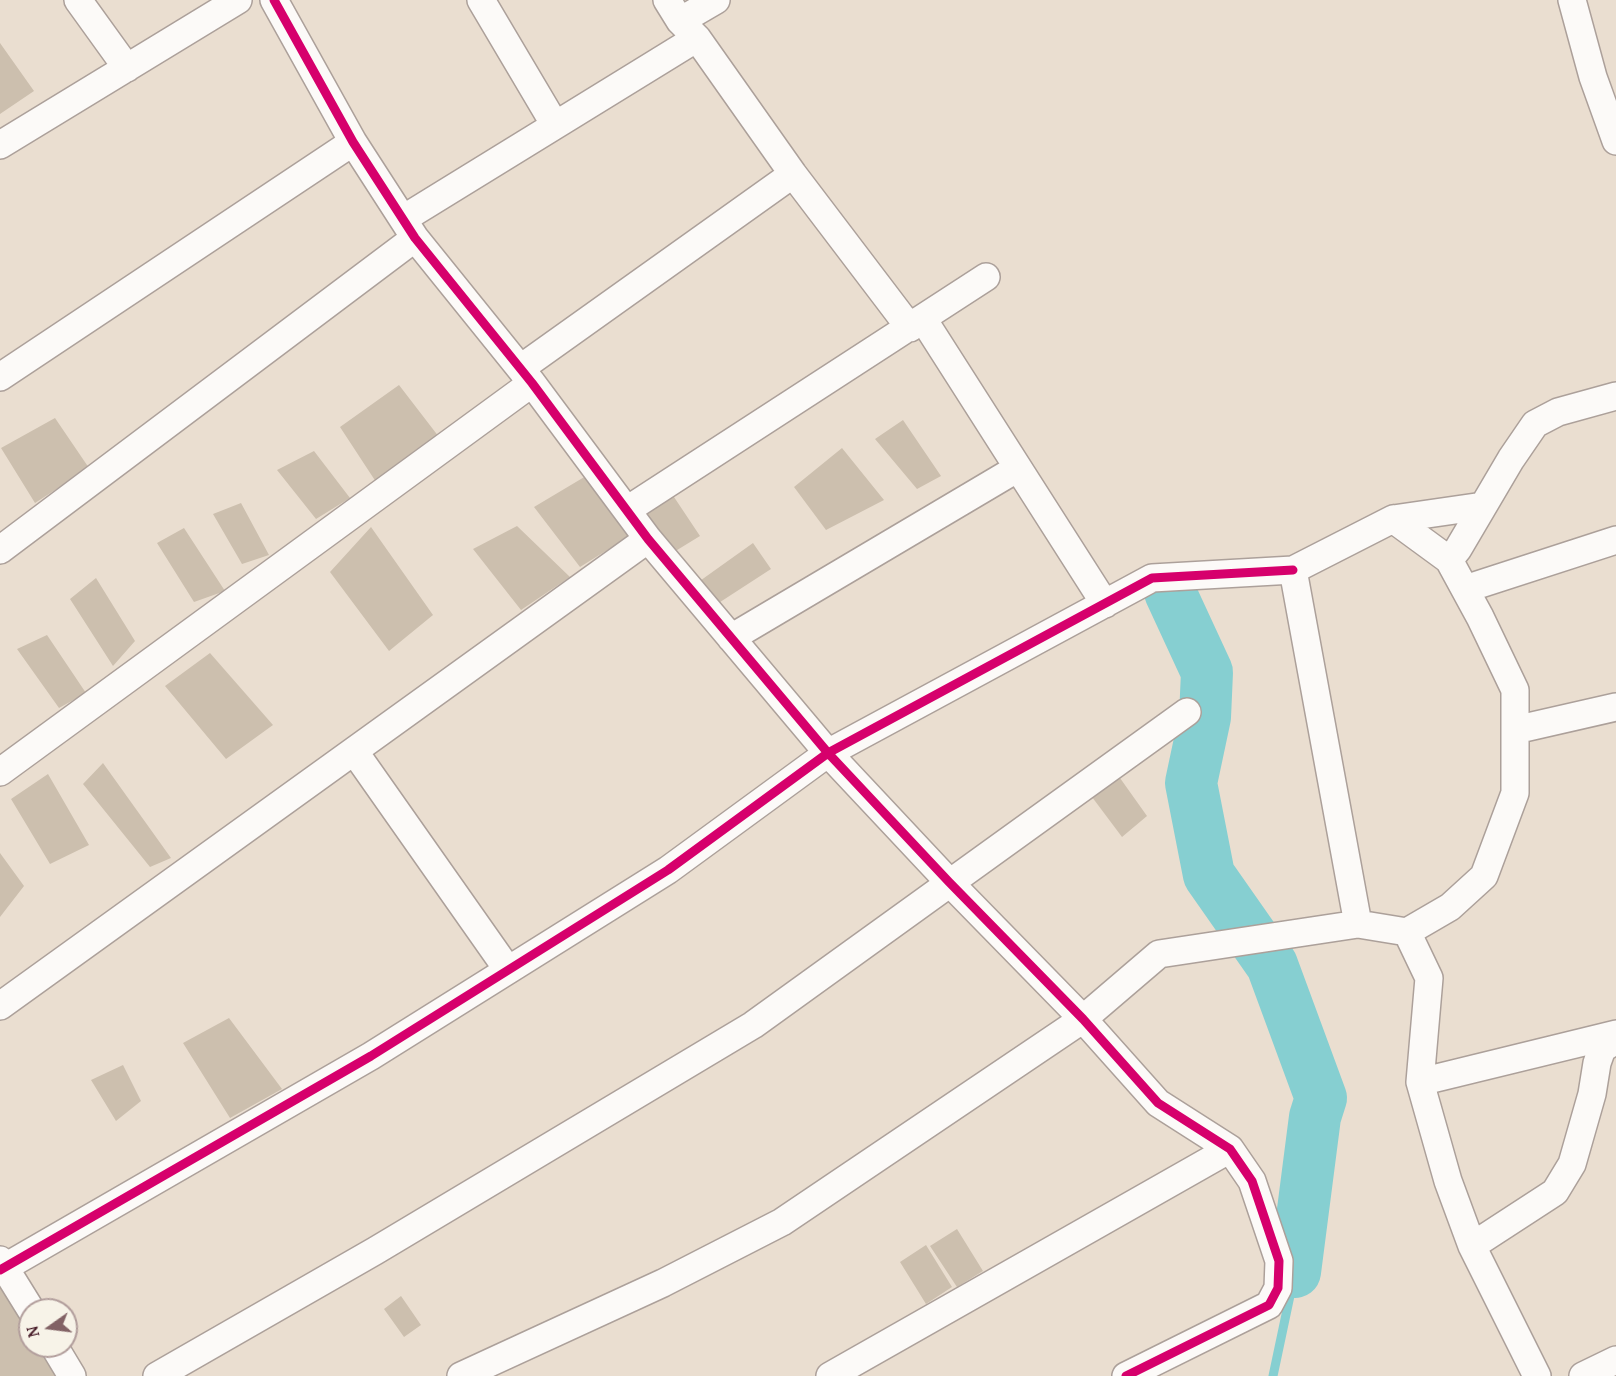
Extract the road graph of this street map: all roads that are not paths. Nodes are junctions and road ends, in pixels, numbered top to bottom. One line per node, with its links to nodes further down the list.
1 (78, 0): 8 (street)
2 (238, 0): 8 (street)
3 (274, 0): 11 (street)
4 (481, 0): 9 (street)
5 (716, 0): 7 (street)
6 (1572, 0): 10 (street)
7 (681, 20): 9 (street); 13 (street)
8 (127, 68): 12 (street)
9 (555, 125): 14 (street)
10 (1616, 141)
11 (353, 142): 14 (street); 18 (street)
12 (0, 145)
13 (793, 174): 16 (street); 17 (street)
14 (409, 228): 17 (street); 26 (street)
15 (986, 277): 16 (street)
16 (917, 324): 20 (street); 22 (street)
17 (526, 376): 22 (street); 37 (street)
18 (0, 377)
19 (1616, 396): 21 (street)
20 (1018, 468): 30 (street); 31 (street)
21 (1484, 506): 23 (street); 27 (street)
22 (627, 510): 24 (street)
23 (1393, 519): 27 (street); 28 (street)
24 (648, 539): 31 (street); 35 (street)
25 (1616, 540): 29 (street)
26 (0, 550)
27 (1449, 560): 29 (street)
28 (1293, 570): 30 (street); 39 (street)
29 (1465, 589): 34 (street)
30 (1104, 604): 36 (street)
31 (730, 638): 36 (street)
32 (1616, 707): 34 (street)
33 (1187, 712): 38 (street)
34 (1515, 730): 40 (street)
35 (354, 751): 41 (street); 42 (street)
36 (828, 753): 38 (street); 41 (street)
37 (0, 772)
38 (949, 882): 43 (street); 54 (street)
39 (1357, 924): 40 (street); 43 (street)
40 (1407, 932): 46 (street)
41 (508, 970): 49 (street)
42 (0, 1006)
43 (1083, 1019): 47 (street); 55 (street)
44 (1616, 1034): 46 (street)
45 (1616, 1040): 48 (street)
46 (1420, 1082): 48 (street)
47 (1230, 1149): 56 (street); 57 (street)
48 (1472, 1246): 58 (street)
49 (2, 1265): 50 (street)
50 (23, 1298)
51 (61, 1358): 53 (street)
52 (1616, 1360): 59 (street)
53 (72, 1376)
54 (157, 1376)
55 (460, 1376)
56 (830, 1376)
57 (1126, 1376)
58 (1537, 1376)
59 (1583, 1376)

